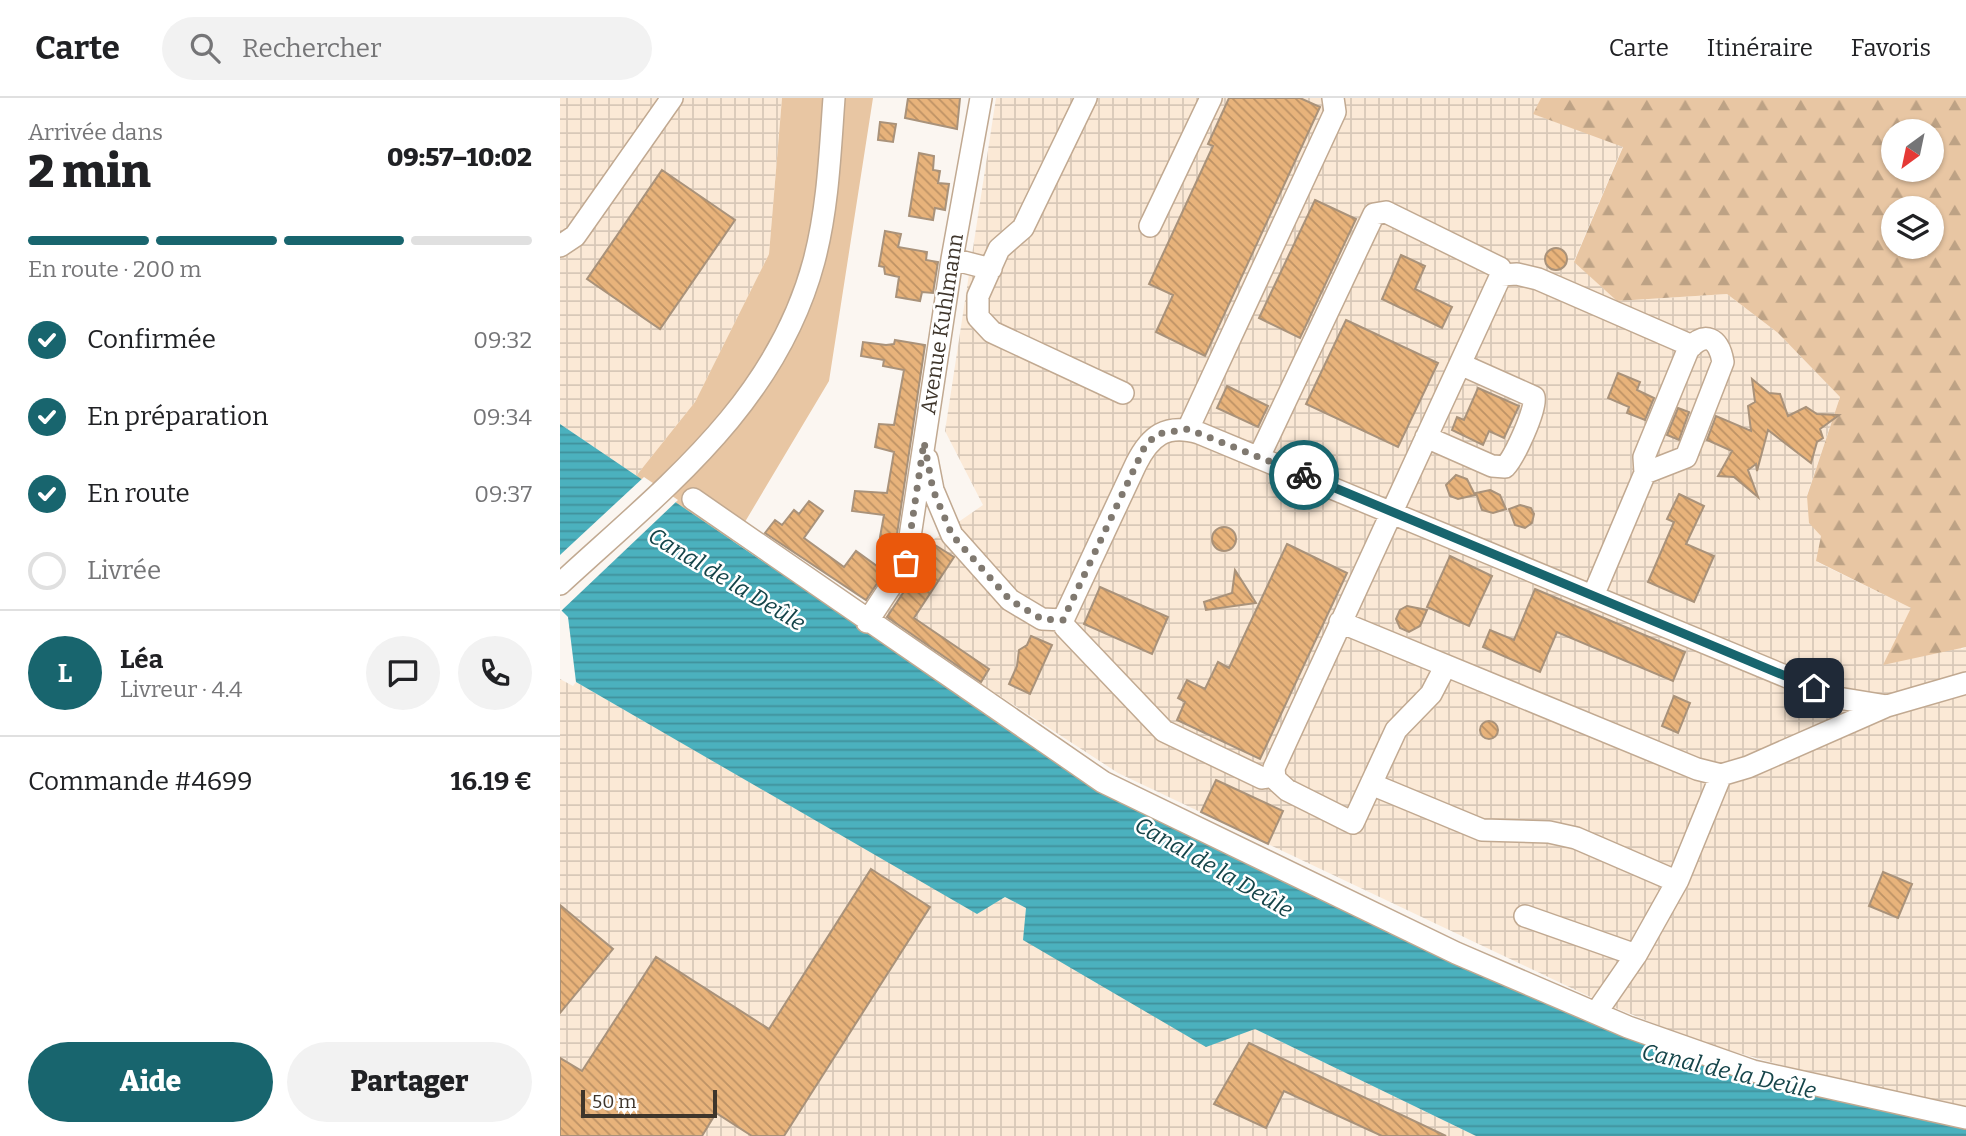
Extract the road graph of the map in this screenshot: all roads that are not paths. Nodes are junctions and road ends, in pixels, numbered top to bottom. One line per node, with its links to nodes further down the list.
1 (672, 98): 8 (street)
2 (834, 98): 22 (street)
3 (981, 98): 9 (street, Avenue Kuhlmann)
4 (1086, 98): 10 (street)
5 (1210, 98): 7 (street)
6 (1334, 98): 15 (street)
7 (1150, 226)
8 (560, 246)
9 (952, 259): 10 (street); 17 (street, Avenue Kuhlmann)
10 (990, 269): 14 (street)
11 (1502, 275): 12 (street); 13 (street); 18 (street)
12 (1692, 346): 19 (street); 19 (street)
13 (1460, 364): 16 (street); 16 (street)
14 (1123, 393)
15 (1188, 429): 18 (street); 24 (street)
16 (1426, 437): 21 (street)
17 (924, 442): 24 (street); 25 (street, Avenue Kuhlmann)
18 (1259, 457): 21 (street)
19 (1645, 473): 23 (street)
20 (693, 499): 25 (street)
21 (1392, 511): 23 (street); 26 (street)
22 (560, 584)
23 (1593, 596): 29 (street)
24 (1063, 620): 31 (street)
25 (867, 622): 36 (street)
26 (1340, 622): 27 (street); 31 (street)
27 (1445, 667): 30 (street); 32 (street)
28 (1966, 683): 29 (street)
29 (1886, 706): 30 (street)
30 (1721, 775): 35 (street)
31 (1274, 776): 32 (street)
32 (1371, 785): 33 (street)
33 (1671, 879)
34 (1525, 916): 35 (street)
35 (1636, 954): 36 (street)
36 (1596, 1013): 37 (street)
37 (1966, 1118)

